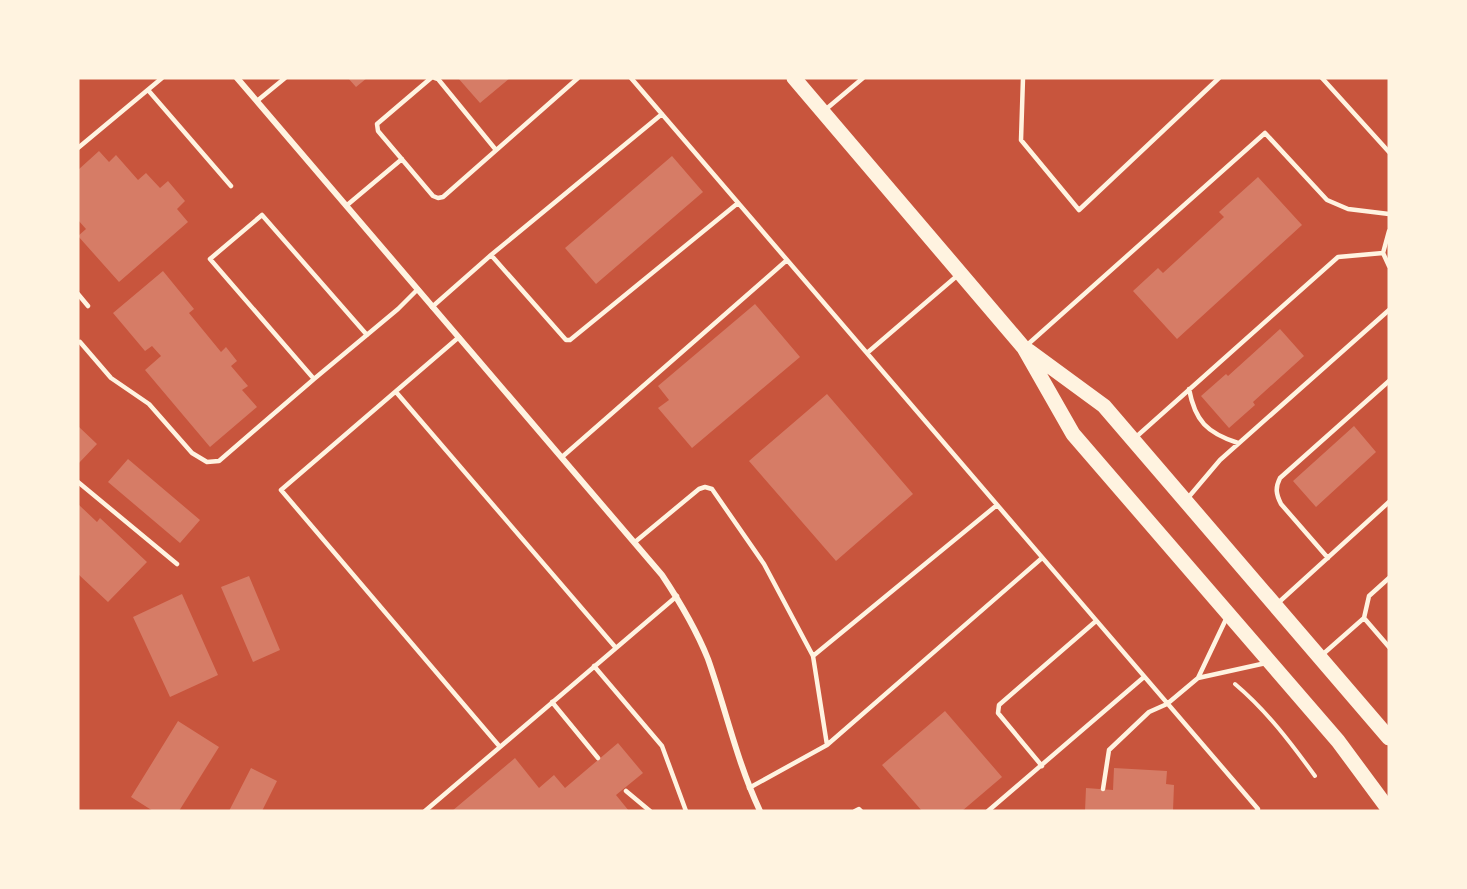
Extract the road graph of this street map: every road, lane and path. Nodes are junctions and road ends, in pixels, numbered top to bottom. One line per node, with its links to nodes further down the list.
1 (162, 78): 13 (lane)
2 (237, 78): 14 (street)
3 (285, 78): 14 (lane)
4 (433, 78): 18 (lane); 20 (lane)
5 (578, 78): 18 (lane)
6 (640, 78): 12 (lane)
7 (794, 78): 15 (main road)
8 (863, 78): 15 (lane)
9 (1023, 78): 10 (lane)
10 (1219, 78)
11 (1322, 78): 19 (lane)
12 (633, 80): 16 (lane)
13 (148, 90): 17 (lane); 21 (lane)
14 (257, 101): 23 (street)
15 (823, 112): 30 (main road)
16 (662, 114): 22 (lane); 27 (lane)
17 (78, 148)
18 (496, 150): 20 (lane)
19 (1389, 152)
20 (402, 159): 23 (lane)
21 (231, 186)
22 (738, 203): 27 (lane); 28 (lane)
23 (346, 206): 31 (street)
24 (1389, 214): 39 (lane)
25 (1389, 231): 26 (lane)
26 (1383, 253): 29 (lane); 43 (lane)
27 (491, 255): 34 (lane)
28 (787, 260): 40 (lane); 47 (lane)
29 (1389, 266)
30 (961, 273): 39 (main road); 40 (lane)
31 (418, 289): 34 (street); 36 (lane)
32 (78, 294): 33 (lane)
33 (88, 306)
34 (432, 307): 37 (street)
35 (1389, 309): 46 (lane)
36 (367, 335): 41 (lane); 41 (lane)
37 (459, 338): 44 (lane); 47 (street)
38 (80, 342): 41 (lane)
39 (1024, 348): 45 (main road); 61 (main road)
40 (867, 353): 53 (lane)
41 (314, 380)
42 (1389, 381): 56 (lane)
43 (1189, 389): 45 (lane); 46 (lane)
44 (396, 392): 65 (lane); 77 (lane)
45 (1133, 440): 51 (main road)
46 (1238, 443): 51 (lane)
47 (562, 457): 54 (street)
48 (78, 483): 49 (lane)
49 (84, 487): 50 (lane); 57 (lane)
50 (78, 494)
51 (1185, 501): 60 (main road)
52 (1389, 502): 56 (lane)
53 (997, 505): 55 (lane); 66 (lane)
54 (634, 542): 59 (street); 66 (lane)
55 (1042, 558): 63 (lane); 76 (lane)
56 (1328, 558): 60 (lane)
57 (177, 564)
58 (1389, 578): 62 (lane)
59 (676, 596): 65 (lane); 81 (street)
60 (1275, 606): 67 (main road)
61 (1228, 614): 68 (main road); 72 (lane)
62 (1364, 618): 64 (lane); 67 (lane)
63 (1096, 621): 71 (lane); 79 (lane)
64 (1389, 647)
65 (616, 648): 69 (lane)
66 (813, 656): 76 (lane)
67 (1320, 657): 75 (main road)
68 (1270, 663): 70 (lane); 84 (main road)
69 (594, 666): 73 (lane); 87 (lane)
70 (1221, 673): 72 (lane); 80 (path)
71 (1144, 677): 74 (lane); 79 (lane)
72 (1198, 678): 74 (lane)
73 (552, 702): 77 (lane); 78 (lane)
74 (1167, 704): 82 (lane); 92 (lane)
75 (1389, 738)
76 (827, 745): 81 (lane)
77 (500, 747): 85 (lane)
78 (598, 758)
79 (1042, 766): 91 (lane)
80 (1315, 776)
81 (749, 788): 88 (street)
82 (1103, 789)
83 (626, 791): 86 (lane)
84 (1389, 810)
85 (425, 811)
86 (650, 811)
87 (686, 811)
88 (760, 811)
89 (855, 811): 90 (lane)
90 (861, 811)
91 (988, 811)
92 (1257, 811)

